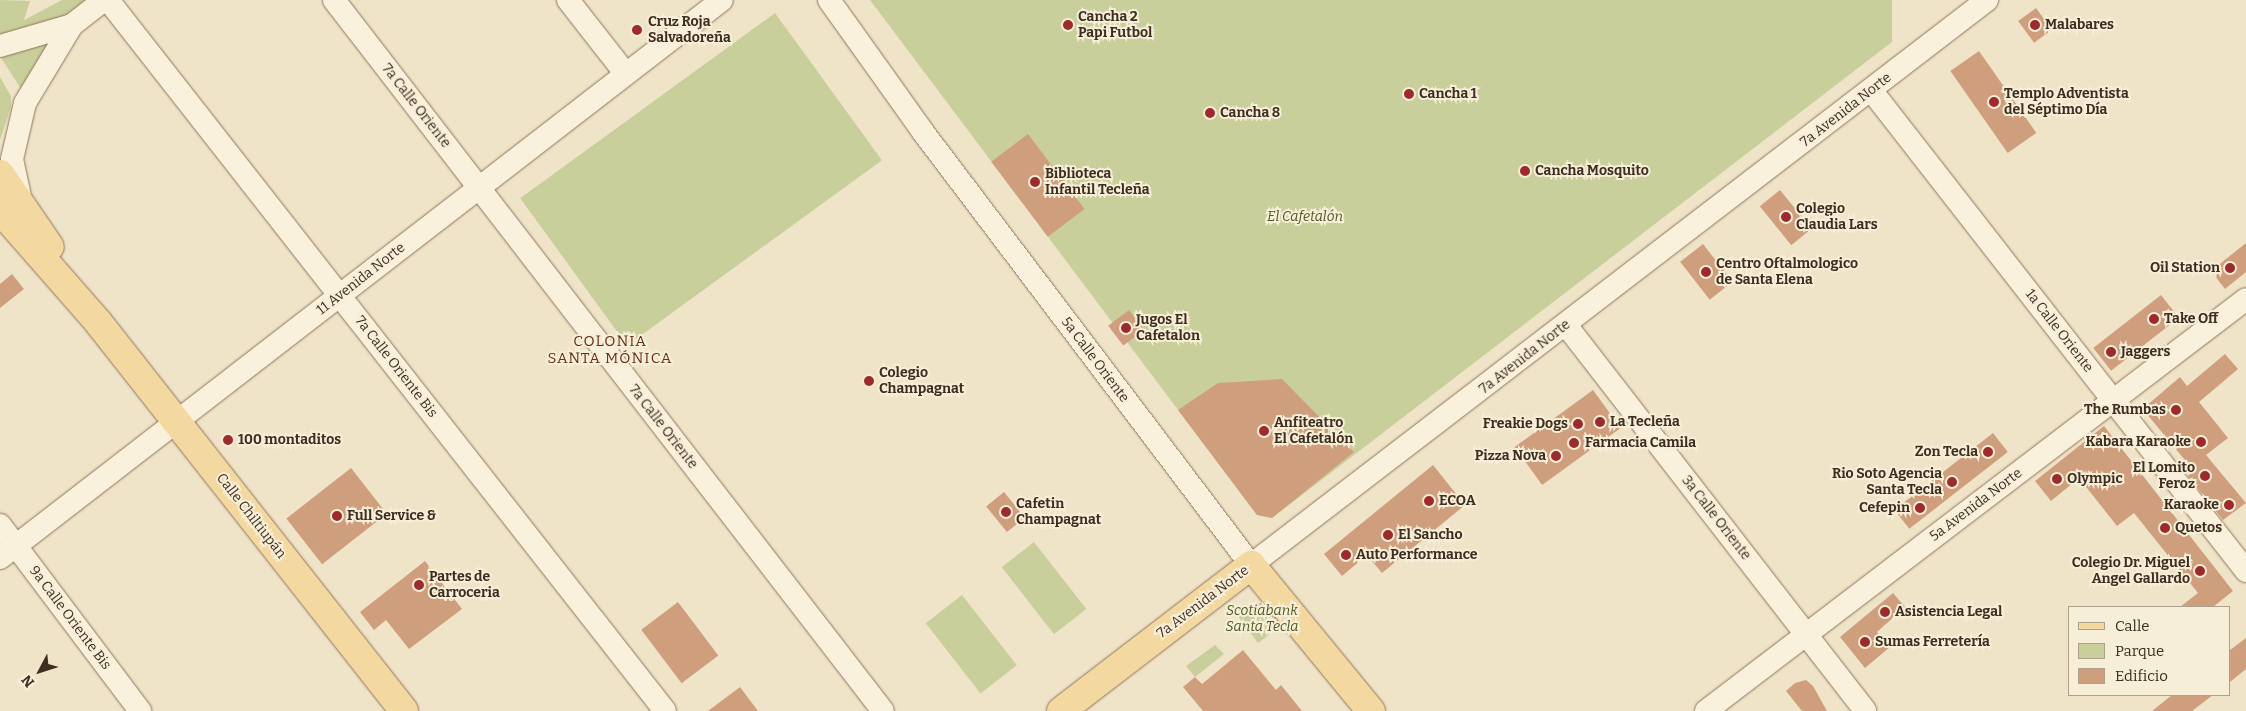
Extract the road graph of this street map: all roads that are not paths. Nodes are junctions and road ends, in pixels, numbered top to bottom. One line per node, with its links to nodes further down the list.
1 (104, 0): 8 (street)
2 (108, 0): 15 (street, 7a Calle Oriente Bis)
3 (334, 0): 13 (street, 7a Calle Oriente)
4 (568, 0): 10 (street)
5 (722, 0): 10 (street, 11 Avenida Norte)
6 (829, 0): 22 (street, 5a Calle Oriente)
7 (1987, 0): 11 (street, 7a Avenida Norte)
8 (72, 25): 9 (street); 14 (street)
9 (0, 46)
10 (625, 73): 13 (street, 11 Avenida Norte)
11 (1871, 90): 17 (street, 7a Avenida Norte); 18 (street, 1a Calle Oriente)
12 (0, 174): 14 (main road, Calle Chiltiupán)
13 (478, 187): 15 (street, 11 Avenida Norte); 28 (street, 7a Calle Oriente)
14 (6, 210): 19 (main road, Calle Chiltiupán)
15 (340, 295): 19 (street, 11 Avenida Norte); 27 (street, 7a Calle Oriente Bis)
16 (2246, 299): 18 (street, 5a Avenida Norte)
17 (1566, 325): 22 (street, 7a Avenida Norte); 24 (street, 3a Calle Oriente)
18 (2113, 401): 23 (street, 1a Calle Oriente); 24 (street, 5a Avenida Norte)
19 (177, 422): 21 (street, 11 Avenida Norte); 26 (main road, Calle Chiltiupán)
20 (0, 525): 21 (street, 9a Calle Oriente Bis)
21 (8, 552): 25 (street, 9a Calle Oriente Bis)
22 (1251, 566): 29 (main road, 7a Avenida Norte); 30 (main road, 5a Calle Oriente)
23 (2246, 571)
24 (1806, 635): 31 (street, 5a Avenida Norte); 32 (street, 3a Calle Oriente)
25 (140, 711)
26 (404, 711)
27 (666, 711)
28 (883, 711)
29 (1061, 711)
30 (1371, 711)
31 (1706, 711)
32 (1866, 711)

